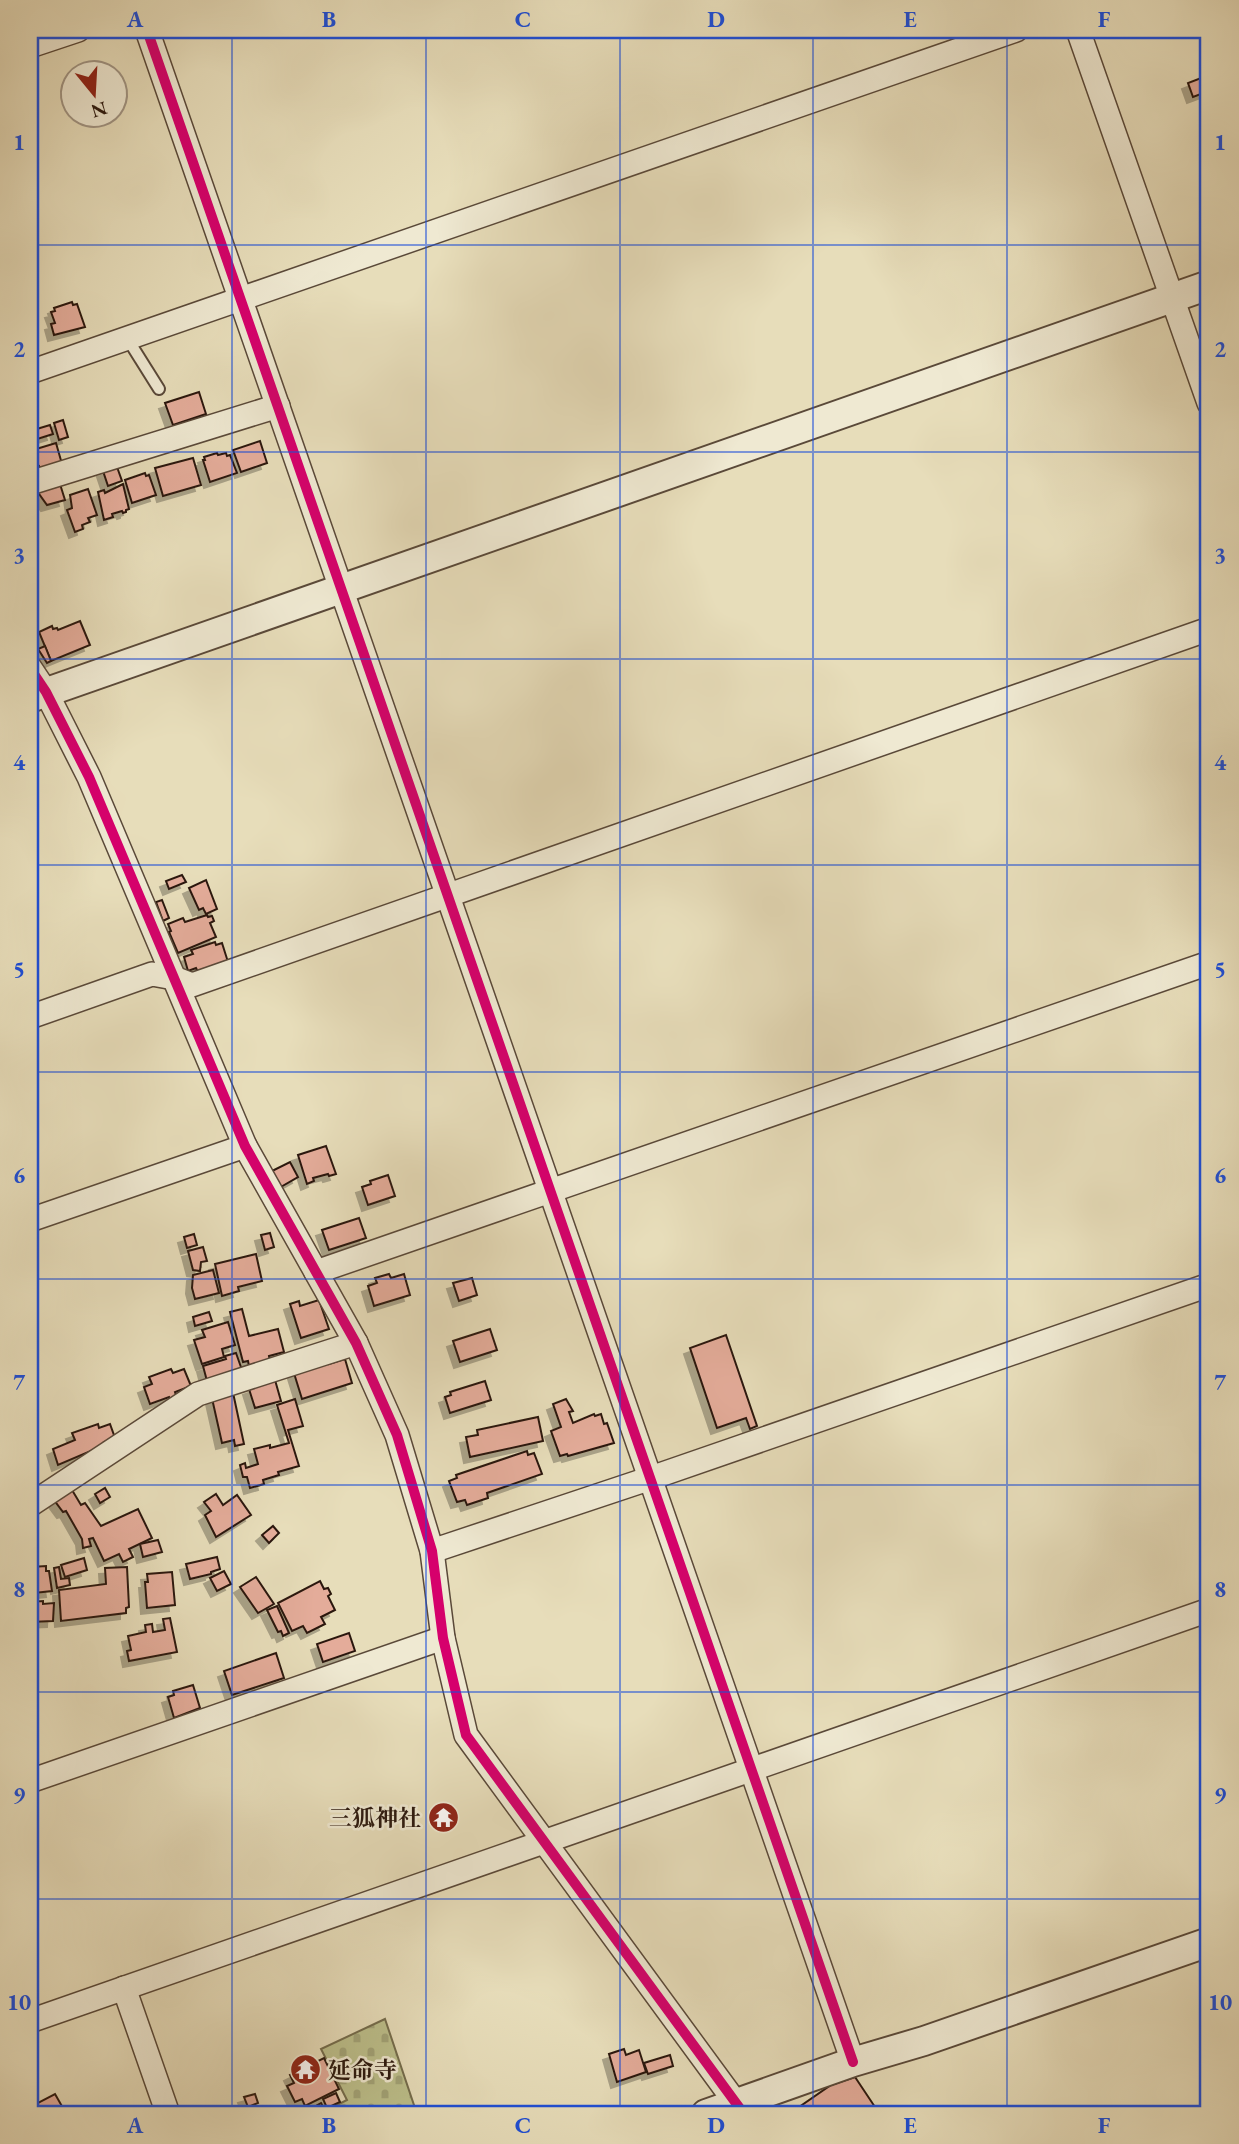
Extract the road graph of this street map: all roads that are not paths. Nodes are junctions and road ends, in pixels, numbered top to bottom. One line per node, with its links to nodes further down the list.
1 (78, 30): 5 (street)
2 (148, 30): 8 (street)
3 (1016, 30): 8 (street)
4 (1078, 30): 7 (street)
5 (30, 46)
6 (1209, 285): 7 (street)
7 (1172, 297): 12 (street); 15 (street)
8 (241, 299): 9 (street); 13 (street)
9 (127, 338): 10 (street); 11 (lane)
10 (30, 372)
11 (159, 389)
12 (1209, 403)
13 (278, 406): 14 (street); 15 (street)
14 (30, 483)
15 (341, 590): 18 (street); 19 (street)
16 (1209, 629): 19 (street)
17 (30, 668): 18 (street)
18 (38, 695): 21 (street)
19 (449, 895): 21 (street); 24 (street)
20 (1209, 963): 24 (street)
21 (174, 978): 22 (street); 23 (street)
22 (30, 1017)
23 (245, 1146): 25 (street); 26 (street)
24 (550, 1191): 26 (street); 29 (street)
25 (30, 1220)
26 (316, 1272): 28 (street)
27 (1209, 1285): 29 (street)
28 (356, 1343): 30 (street); 31 (street)
29 (651, 1478): 31 (street); 34 (street)
30 (30, 1505)
31 (432, 1551): 33 (street)
32 (1209, 1610): 34 (street)
33 (443, 1638): 35 (street); 36 (street)
34 (752, 1770): 36 (street); 40 (street)
35 (30, 1781)
36 (544, 1842): 38 (street); 41 (street)
37 (1209, 1942): 40 (street)
38 (124, 1988): 39 (street); 42 (street)
39 (30, 2021)
40 (853, 2062): 41 (street)
41 (740, 2109): 43 (street)
42 (168, 2114)
43 (706, 2114)

